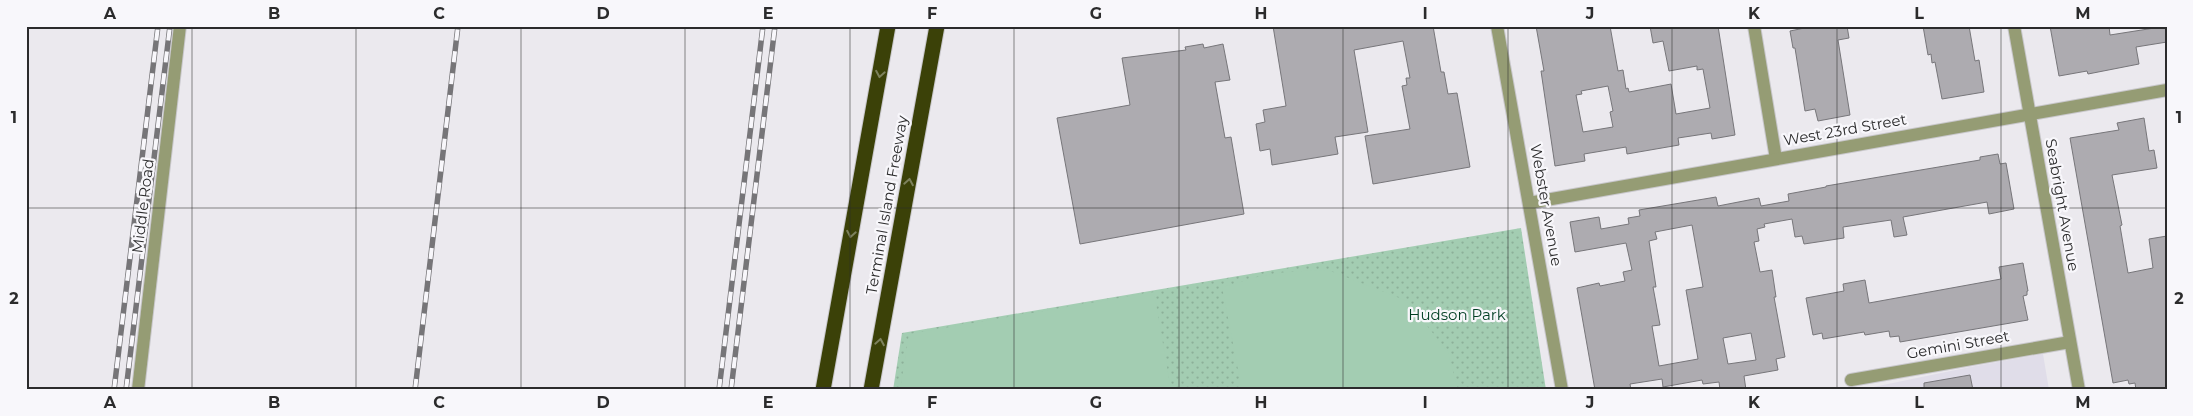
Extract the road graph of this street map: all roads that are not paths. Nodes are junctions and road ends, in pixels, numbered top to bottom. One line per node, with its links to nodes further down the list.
1 (180, 26): 13 (street, Middle Road)
2 (888, 26): 14 (highway, Terminal Island Freeway, one-way to 14)
3 (937, 26): 15 (highway, Terminal Island Freeway, one-way to 3)
4 (1498, 26): 10 (street, Webster Avenue)
5 (1754, 26): 9 (street)
6 (2014, 26): 8 (street, Seabright Avenue)
7 (2167, 90): 8 (street, West 23rd Street)
8 (2030, 114): 9 (street, West 23rd Street); 11 (street, Seabright Avenue)
9 (1776, 159): 10 (street, West 23rd Street)
10 (1529, 203): 16 (street, Webster Avenue)
11 (2070, 342): 12 (street, Gemini Street); 17 (street, Seabright Avenue)
12 (1851, 380)
13 (138, 390)
14 (824, 390)
15 (871, 390)
16 (1562, 390)
17 (2079, 390)

